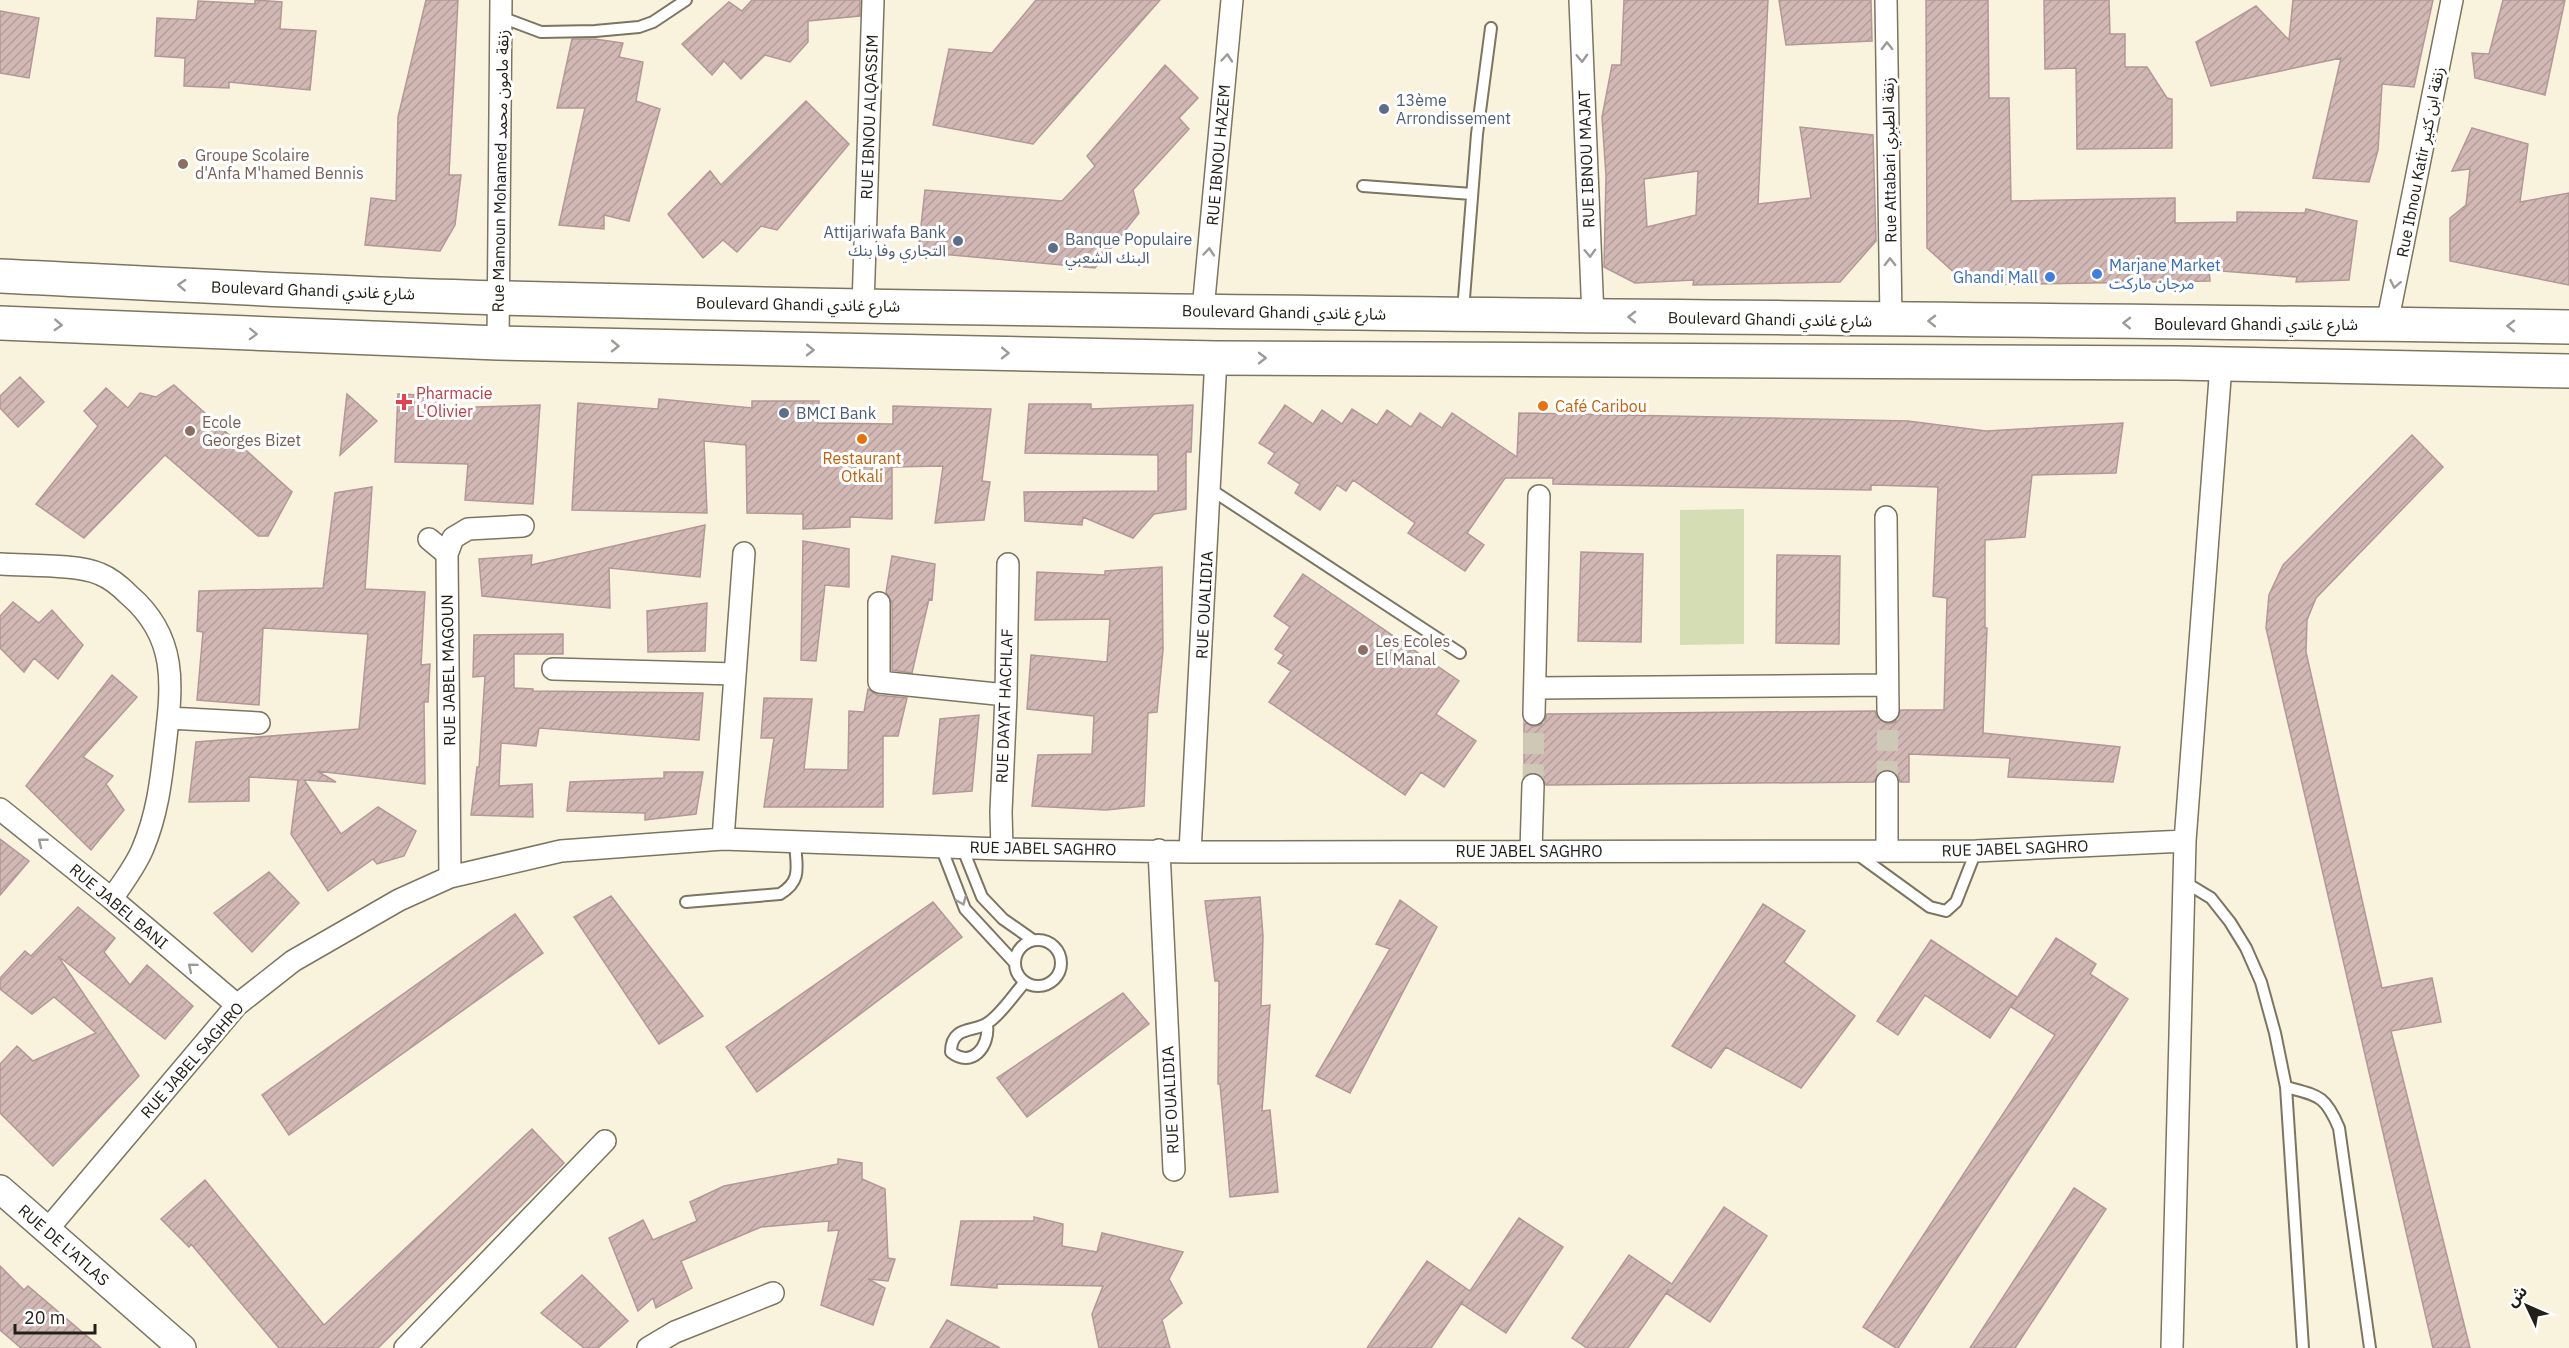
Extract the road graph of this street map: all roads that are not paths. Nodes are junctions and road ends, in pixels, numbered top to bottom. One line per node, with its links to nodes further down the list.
1 (686, 0): 7 (lane)
2 (873, 0): 13 (street, RUE IBNOU ALQASSIM)
3 (1232, 0): 14 (street, RUE IBNOU HAZEM, one-way to 3)
4 (1580, 0): 16 (street, RUE IBNOU MAJAT, one-way to 16)
5 (1886, 0): 17 (street, Rue Attabari زنقة الطبري, one-way to 5)
6 (2452, 0): 19 (street, Rue Ibnou Katir زنقة ابن كثير, one-way to 19)
7 (501, 8): 12 (street, Rue Mamoun Mohamed زنقة مامون محمد)
8 (1491, 28): 10 (lane)
9 (1363, 186): 10 (lane)
10 (1472, 194): 15 (lane)
11 (0, 276): 12 (main road, Boulevard Ghandi شارع غاندي, one-way to 11)
12 (498, 298): 13 (main road, Boulevard Ghandi شارع غاندي); 21 (street, Rue Mamoun Mohamed زنقة مامون محمد)
13 (863, 306): 14 (main road, Boulevard Ghandi شارع غاندي)
14 (1203, 310): 15 (main road, Boulevard Ghandi شارع غاندي)
15 (1462, 315): 16 (main road, Boulevard Ghandi شارع غاندي)
16 (1593, 317): 17 (main road, Boulevard Ghandi شارع غاندي, one-way to 16)
17 (1891, 320): 19 (main road, Boulevard Ghandi شارع غاندي, one-way to 17)
18 (0, 322): 21 (main road, one-way to 21)
19 (2387, 324): 20 (main road, Boulevard Ghandi شارع غاندي, one-way to 19)
20 (2569, 327)
21 (498, 343): 22 (main road, one-way to 22)
22 (1215, 358): 23 (main road, one-way to 23); 25 (street, RUE OUALIDIA)
23 (2221, 365): 24 (main road); 49 (street)
24 (2569, 371)
25 (1210, 489): 35 (lane); 58 (street, RUE OUALIDIA)
26 (1539, 496): 39 (street)
27 (1886, 517): 38 (street)
28 (523, 526): 31 (street)
29 (429, 539): 31 (street)
30 (744, 553): 37 (street)
31 (447, 554): 59 (street, RUE JABEL MAGOUN)
32 (0, 564): 43 (street)
33 (1008, 564): 40 (street, RUE DAYAT HACHLAF)
34 (879, 603): 40 (street)
35 (1460, 653)
36 (553, 669): 37 (street)
37 (735, 674): 48 (street)
38 (1887, 685): 39 (street); 41 (street)
39 (1535, 688): 42 (street)
40 (1006, 695): 52 (street, RUE DAYAT HACHLAF)
41 (1887, 711)
42 (1534, 714)
43 (169, 718): 44 (street); 61 (street)
44 (259, 723)
45 (1887, 782): 56 (street)
46 (1533, 785): 55 (street)
47 (0, 809): 61 (street, RUE JABEL BANI, one-way to 47)
48 (723, 839): 50 (street, RUE JABEL SAGHRO); 59 (street, RUE JABEL SAGHRO)
49 (2185, 841): 57 (street, RUE JABEL SAGHRO); 60 (street)
50 (795, 842): 51 (street, RUE JABEL SAGHRO); 62 (lane)
51 (952, 847): 52 (street, RUE JABEL SAGHRO); 63 (lane); 64 (lane, one-way to 64)
52 (1002, 849): 53 (street, RUE JABEL SAGHRO)
53 (1159, 850): 58 (street, RUE JABEL SAGHRO); 70 (street, RUE OUALIDIA)
54 (1852, 850): 55 (street, RUE JABEL SAGHRO); 56 (street, RUE JABEL SAGHRO); 57 (lane)
55 (1531, 851): 58 (street, RUE JABEL SAGHRO)
56 (1887, 851): 57 (street, RUE JABEL SAGHRO)
57 (1976, 851)
58 (1190, 852)
59 (450, 877): 66 (street, RUE JABEL SAGHRO)
60 (2183, 881): 68 (lane); 77 (street)
61 (112, 899): 66 (street, RUE JABEL BANI, one-way to 61)
62 (686, 902)
63 (1033, 940): 64 (lane); 65 (lane)
64 (1014, 962): 65 (lane)
65 (1025, 982): 67 (lane)
66 (237, 1005): 72 (street, RUE JABEL SAGHRO)
67 (987, 1025)
68 (2286, 1087): 78 (lane); 79 (lane)
69 (605, 1141): 75 (street)
70 (1174, 1170)
71 (0, 1189): 72 (street, RUE DE L'ATLAS)
72 (47, 1230): 74 (street, RUE DE L'ATLAS)
73 (773, 1293): 76 (street)
74 (182, 1348)
75 (405, 1348)
76 (648, 1348)
77 (2172, 1348)
78 (2303, 1348)
79 (2370, 1348)

